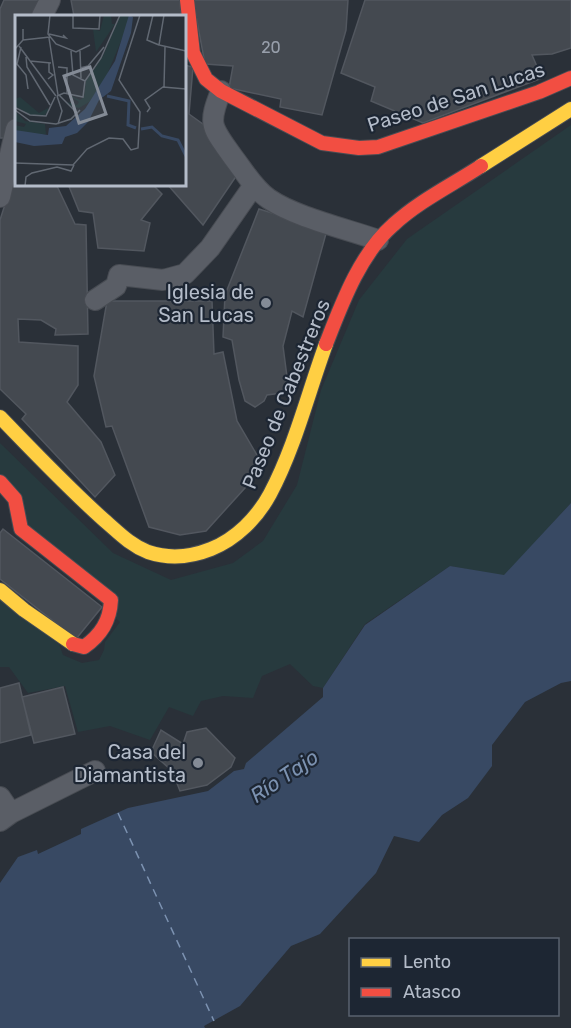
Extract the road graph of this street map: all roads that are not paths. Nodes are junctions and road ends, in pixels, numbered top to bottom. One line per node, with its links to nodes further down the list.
1 (50, 0): 3 (street)
2 (187, 0): 5 (street, Paseo de San Lucas)
3 (42, 15)
4 (571, 78): 5 (street, Paseo de San Lucas)
5 (221, 90): 9 (street)
6 (571, 109): 11 (street, Paseo de Cabestreros)
7 (15, 131): 8 (street)
8 (5, 155): 10 (street)
9 (254, 185): 11 (street); 12 (street)
10 (0, 196)
11 (378, 240): 13 (street, Paseo de Cabestreros)
12 (95, 300)
13 (0, 417)
14 (0, 483): 15 (street)
15 (0, 590)
16 (95, 771): 18 (street)
17 (0, 796): 18 (street)
18 (5, 817)

